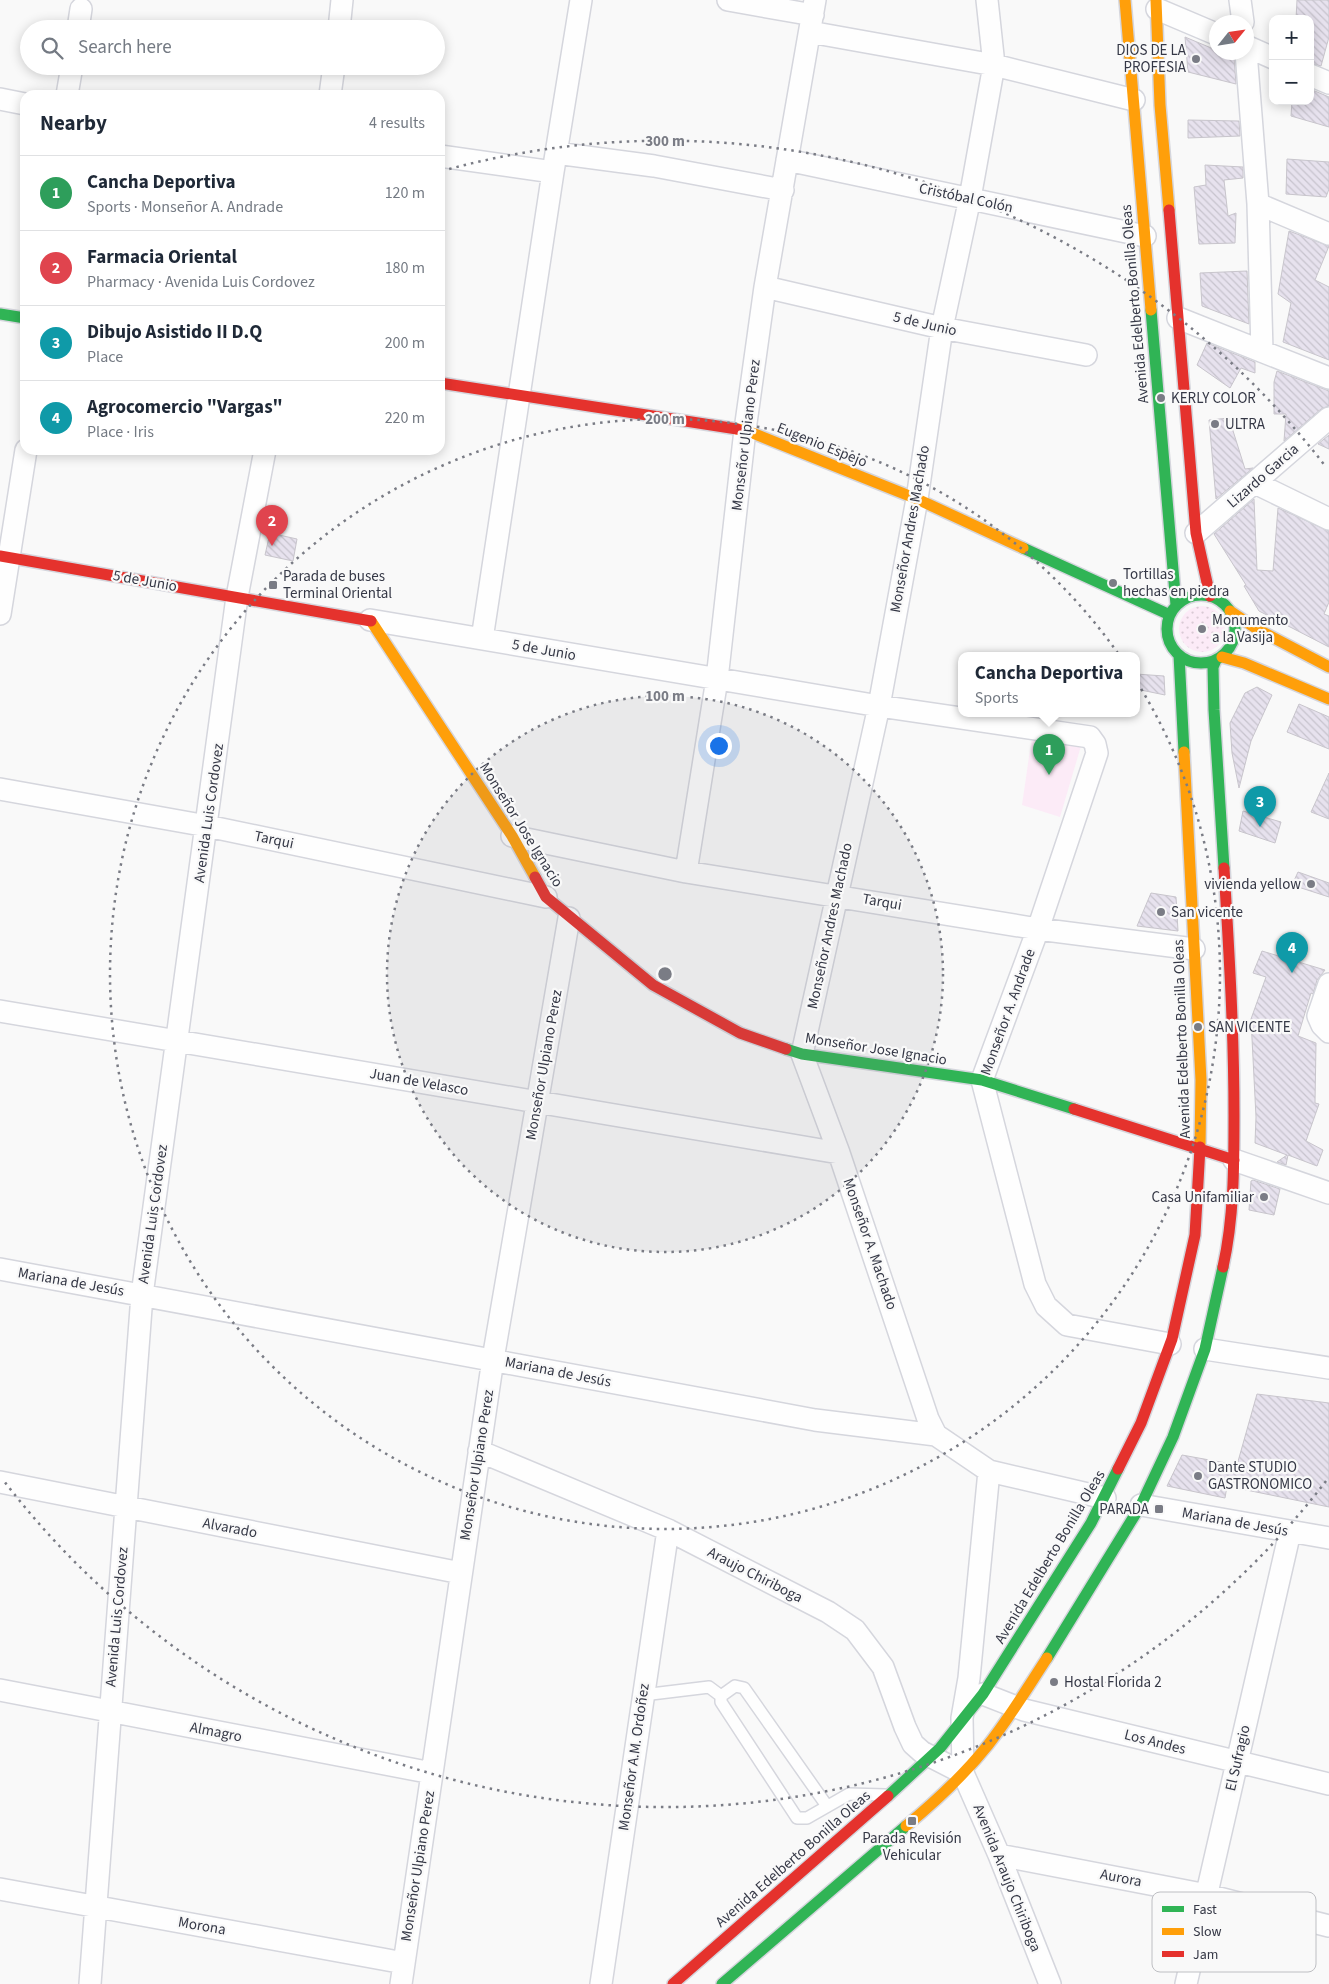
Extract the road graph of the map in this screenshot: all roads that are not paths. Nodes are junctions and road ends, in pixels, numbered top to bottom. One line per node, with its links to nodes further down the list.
1 (342, 0): 10 (street)
2 (581, 0): 27 (street)
3 (728, 0): 9 (street)
4 (987, 0): 15 (street, Monseñor Andres Machado)
5 (1125, 0): 23 (main road, Avenida Edelberto Bonilla Oleas)
6 (1240, 0): 8 (street)
7 (1156, 5): 11 (street); 36 (main road)
8 (1242, 15)
9 (813, 16): 15 (street); 26 (street, Monseñor Ulpiano Perez)
10 (339, 20)
11 (1209, 31)
12 (1254, 50): 13 (street)
13 (1269, 56)
14 (1247, 60): 30 (street)
15 (994, 65): 23 (street); 29 (street, Monseñor Andres Machado)
16 (70, 75): 20 (street)
17 (333, 75): 21 (street)
18 (1314, 77): 19 (street)
19 (1329, 83)
20 (67, 90)
21 (331, 90)
22 (0, 99): 24 (street)
23 (1134, 100): 32 (main road, Avenida Edelberto Bonilla Oleas)
24 (20, 103)
25 (445, 156): 27 (street)
26 (787, 160): 28 (street, Monseñor Ulpiano Perez); 29 (street, Cristóbal Colón)
27 (554, 163): 28 (street); 42 (street)
28 (783, 190): 33 (street, Monseñor Ulpiano Perez)
29 (970, 198): 32 (street, Cristóbal Colón); 37 (street, Monseñor Andres Machado)
30 (1258, 204): 31 (street); 38 (street)
31 (1329, 234)
32 (1145, 236): 56 (main road, Avenida Edelberto Bonilla Oleas)
33 (765, 287): 37 (street, 5 de Junio); 44 (street, Monseñor Ulpiano Perez)
34 (0, 314): 35 (main road)
35 (20, 317)
36 (1178, 318): 38 (street); 50 (main road)
37 (942, 328): 39 (street, 5 de Junio); 48 (street, Monseñor Andres Machado)
38 (1262, 351): 40 (street)
39 (1086, 355)
40 (1329, 378)
41 (445, 384): 42 (main road, Eugenio Espejo)
42 (520, 395): 44 (main road, Eugenio Espejo); 61 (street)
43 (1329, 418): 47 (street, Lizardo Garcia)
44 (745, 430): 48 (main road, Eugenio Espejo); 67 (street, Monseñor Ulpiano Perez)
45 (25, 455): 51 (street)
46 (264, 455): 55 (street, Avenida Luis Cordovez)
47 (1255, 483): 49 (street); 50 (street, Lizardo Garcia)
48 (916, 499): 56 (main road, Eugenio Espejo); 70 (street, Monseñor Andres Machado)
49 (1329, 519)
50 (1198, 540): 52 (main road); 54 (main road)
51 (4, 556): 55 (main road, 5 de Junio); 58 (street)
52 (1218, 576)
53 (1231, 594): 60 (main road)
54 (1210, 596): 56 (main road); 57 (main road)
55 (237, 597): 59 (main road, 5 de Junio); 74 (street, Avenida Luis Cordovez)
56 (1173, 610): 62 (main road)
57 (1230, 611): 60 (main road); 63 (main road)
58 (0, 614)
59 (370, 620): 61 (street, 5 de Junio); 75 (main road, Monseñor Jose Ignacio)
60 (1269, 636): 64 (main road)
61 (482, 639): 67 (street, 5 de Junio)
62 (1179, 655): 63 (main road); 81 (main road, Avenida Edelberto Bonilla Oleas)
63 (1219, 659): 65 (main road); 71 (main road)
64 (1329, 667)
65 (1260, 669): 66 (main road); 69 (main road)
66 (1234, 674)
67 (717, 679): 70 (street, 5 de Junio); 76 (street, Monseñor Ulpiano Perez)
68 (1224, 681): 71 (main road)
69 (1329, 699)
70 (878, 706): 72 (street, 5 de Junio); 77 (street, Monseñor Andres Machado)
71 (1214, 710): 91 (main road)
72 (1090, 738): 80 (street, Monseñor A. Andrade)
73 (0, 789): 74 (street, Tarqui)
74 (207, 826): 78 (street, Tarqui); 85 (street, Avenida Luis Cordovez)
75 (512, 836): 76 (street, Tarqui); 78 (main road, Monseñor Jose Ignacio)
76 (686, 872): 77 (street, Tarqui)
77 (837, 895): 80 (street, Tarqui); 86 (street, Monseñor Andres Machado)
78 (546, 897): 79 (main road, Monseñor Jose Ignacio)
79 (569, 918): 86 (main road, Monseñor Jose Ignacio); 88 (street, Monseñor Ulpiano Perez)
80 (1038, 929): 81 (street, Tarqui); 87 (street, Monseñor A. Andrade)
81 (1194, 949): 89 (main road, Avenida Edelberto Bonilla Oleas)
82 (1329, 984): 84 (street)
83 (0, 1010): 85 (street, Juan de Velasco)
84 (1329, 1032)
85 (177, 1041): 88 (street, Juan de Velasco); 94 (street, Avenida Luis Cordovez)
86 (802, 1054): 87 (main road, Monseñor Jose Ignacio); 90 (street, Monseñor A. Machado)
87 (982, 1080): 89 (main road, Monseñor Jose Ignacio); 95 (street, Monseñor A. Andrade)
88 (537, 1102): 90 (street, Juan de Velasco); 97 (street, Monseñor Ulpiano Perez)
89 (1200, 1149): 91 (main road, Monseñor Jose Ignacio); 95 (main road, Avenida Edelberto Bonilla Oleas)
90 (839, 1153): 99 (street, Monseñor A. Machado)
91 (1234, 1160): 92 (street); 96 (main road)
92 (1329, 1193)
93 (0, 1269): 94 (street, Mariana de Jesús)
94 (142, 1295): 97 (street, Mariana de Jesús); 105 (street, Avenida Luis Cordovez)
95 (1170, 1344): 103 (main road, Avenida Edelberto Bonilla Oleas)
96 (1205, 1349): 98 (street); 104 (main road)
97 (493, 1360): 99 (street, Mariana de Jesús); 100 (street, Monseñor Ulpiano Perez)
98 (1329, 1368)
99 (936, 1435): 101 (street, Mariana de Jesús)
100 (479, 1451): 106 (street, Araujo Chiriboga); 109 (street, Monseñor Ulpiano Perez)
101 (990, 1471): 103 (street, Mariana de Jesús); 116 (street)
102 (0, 1482): 105 (street, Alvarado)
103 (1105, 1498): 111 (main road, Avenida Edelberto Bonilla Oleas)
104 (1141, 1506): 107 (street, Mariana de Jesús); 114 (main road)
105 (126, 1507): 109 (street, Alvarado); 115 (street, Avenida Luis Cordovez)
106 (668, 1530): 112 (street, Monseñor A.M. Ordoñez); 117 (street, Araujo Chiriboga)
107 (1290, 1532): 108 (street, Mariana de Jesús); 118 (street, El Sufragio)
108 (1329, 1538)
109 (461, 1573): 119 (street, Monseñor Ulpiano Perez)
110 (0, 1690): 115 (street, Almagro)
111 (983, 1694): 114 (street, Los Andes); 116 (main road, Avenida Edelberto Bonilla Oleas)
112 (643, 1695): 113 (lane); 133 (street, Monseñor A.M. Ordoñez)
113 (721, 1696): 123 (lane); 123 (lane)
114 (1016, 1707): 118 (street, Los Andes); 120 (main road)
115 (110, 1711): 119 (street, Almagro); 128 (street, Avenida Luis Cordovez)
116 (962, 1718): 117 (main road, Avenida Edelberto Bonilla Oleas); 120 (street)
117 (931, 1757): 120 (street, Araujo Chiriboga); 122 (main road, Avenida Edelberto Bonilla Oleas)
118 (1237, 1762): 121 (street, Los Andes); 127 (street, El Sufragio)
119 (432, 1773): 131 (street, Monseñor Ulpiano Perez)
120 (963, 1773): 124 (street, Avenida Araujo Chiriboga); 135 (main road)
121 (1329, 1784)
122 (889, 1795): 123 (lane); 134 (main road, Avenida Edelberto Bonilla Oleas)
123 (827, 1806)
124 (999, 1855): 126 (street, Aurora); 136 (street, Avenida Araujo Chiriboga)
125 (0, 1889): 128 (street, Morona)
126 (1191, 1892)
127 (1208, 1892)
128 (95, 1906): 131 (street, Morona); 132 (street, Avenida Luis Cordovez)
129 (1316, 1923): 130 (street, Aurora)
130 (1329, 1926)
131 (402, 1974)
132 (90, 1984)
133 (601, 1984)
134 (673, 1984)
135 (722, 1984)
136 (1050, 1984)

